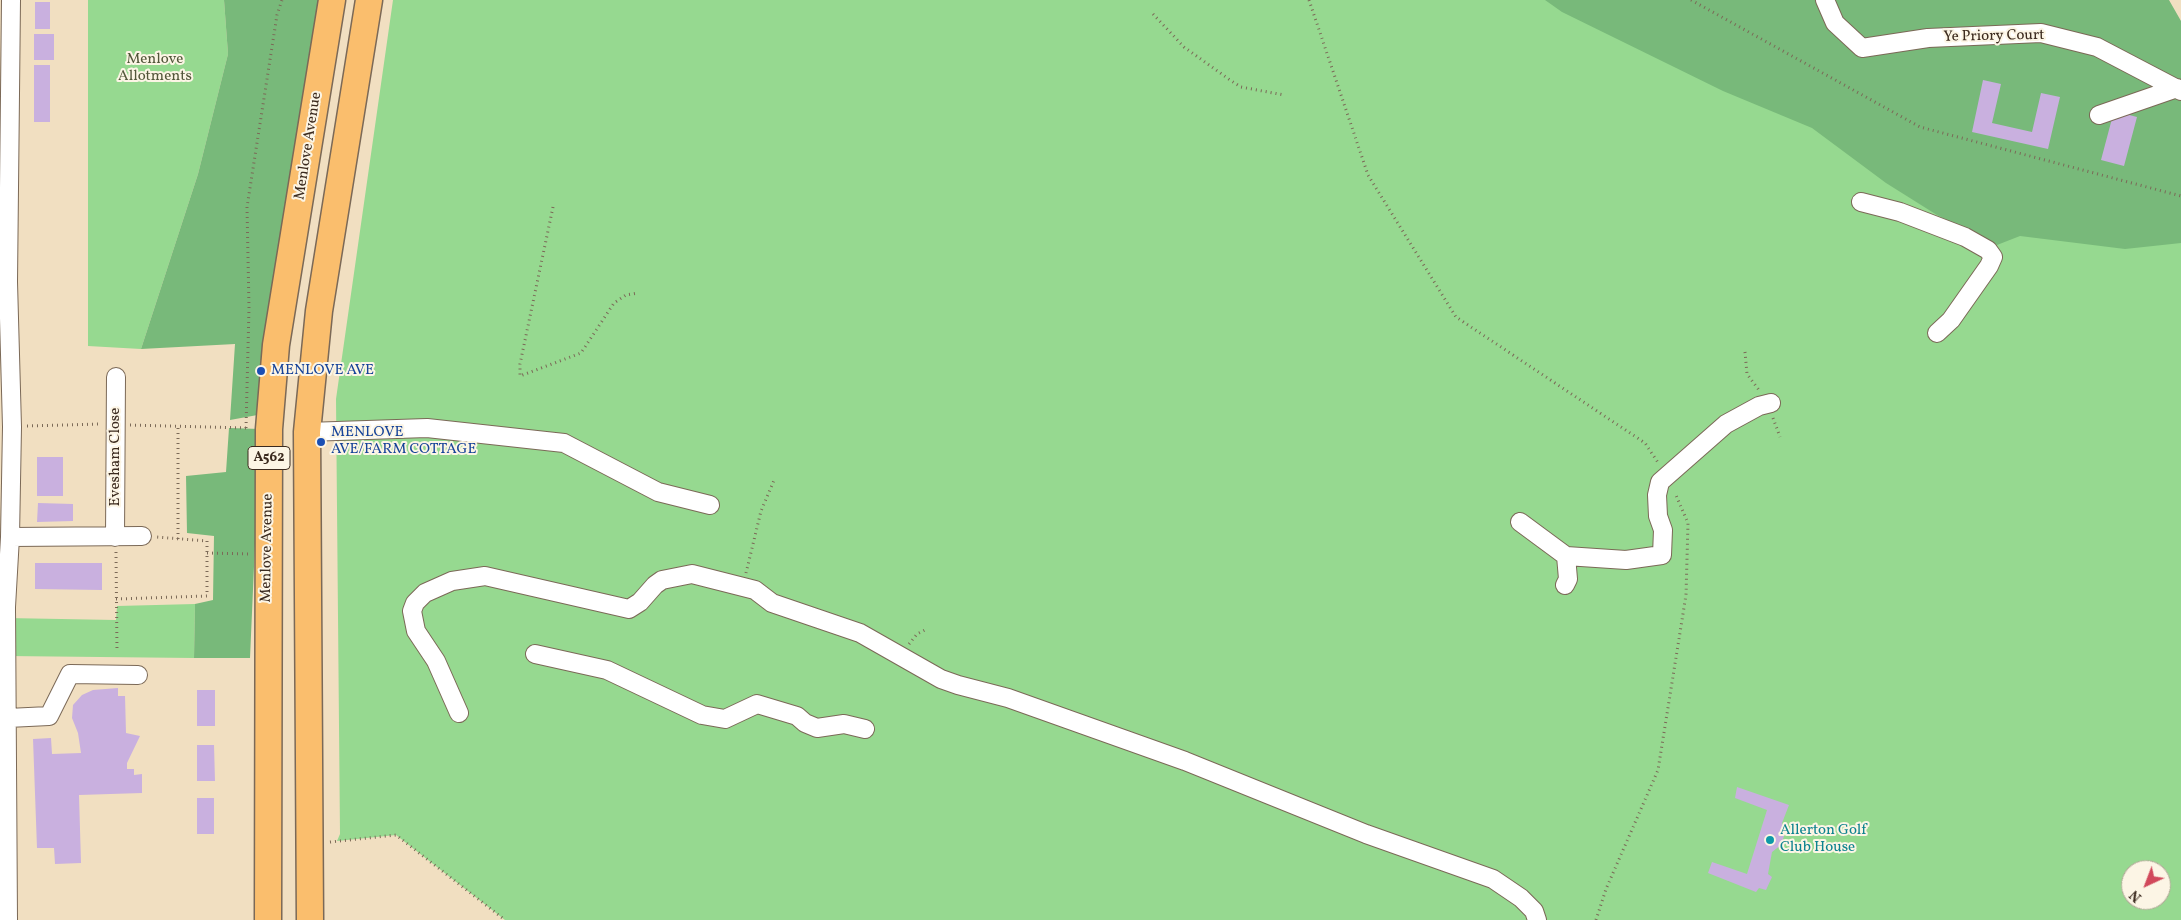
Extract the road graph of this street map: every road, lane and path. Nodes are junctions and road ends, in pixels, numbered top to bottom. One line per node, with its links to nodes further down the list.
1 (11, 0): 9 (street)
2 (282, 0): 24 (path)
3 (332, 0): 24 (highway, Menlove Avenue / A562)
4 (370, 0): 25 (highway, A562)
5 (1309, 0): 27 (path)
6 (1691, 0): 13 (path)
7 (1825, 0): 10 (street, Ye Priory Court)
8 (1153, 14): 11 (path)
9 (5, 87): 16 (street)
10 (2179, 90): 12 (street, Ye Priory Court)
11 (1284, 95)
12 (2099, 115)
13 (2181, 196)
14 (1861, 202): 18 (street)
15 (553, 208): 17 (path)
16 (4, 282): 19 (street)
17 (638, 293)
18 (1937, 333)
19 (5, 345): 26 (street)
20 (116, 377): 22 (street, Evesham Close)
21 (1771, 403): 27 (street)
22 (116, 424): 23 (path); 26 (path); 33 (street, Evesham Close)
23 (178, 426): 24 (path); 34 (path)
24 (258, 429): 25 (highway); 36 (highway, Menlove Avenue / A562)
25 (307, 432): 29 (street); 54 (highway, A562)
26 (8, 434): 32 (street)
27 (1666, 475): 37 (street); 57 (path)
28 (775, 478): 38 (path)
29 (710, 505)
30 (1520, 522): 37 (street)
31 (142, 536): 33 (street); 34 (path)
32 (10, 537): 33 (street); 41 (street)
33 (116, 537): 40 (path)
34 (178, 539): 35 (path)
35 (207, 554): 36 (path); 40 (path)
36 (268, 555): 53 (highway, Menlove Avenue / A562)
37 (1566, 556): 39 (street)
38 (741, 586): 45 (street); 47 (street)
39 (1565, 586)
40 (116, 599): 43 (path)
41 (3, 607): 48 (street)
42 (927, 629): 45 (path)
43 (117, 651)
44 (535, 654): 49 (street)
45 (901, 655): 56 (street)
46 (138, 675): 48 (street)
47 (459, 713)
48 (8, 718): 51 (street)
49 (865, 729)
50 (327, 842): 55 (path)
51 (4, 887): 52 (street)
52 (8, 920)
53 (268, 920)
54 (310, 920)
55 (505, 920)
56 (1537, 920)
57 (1596, 920)

